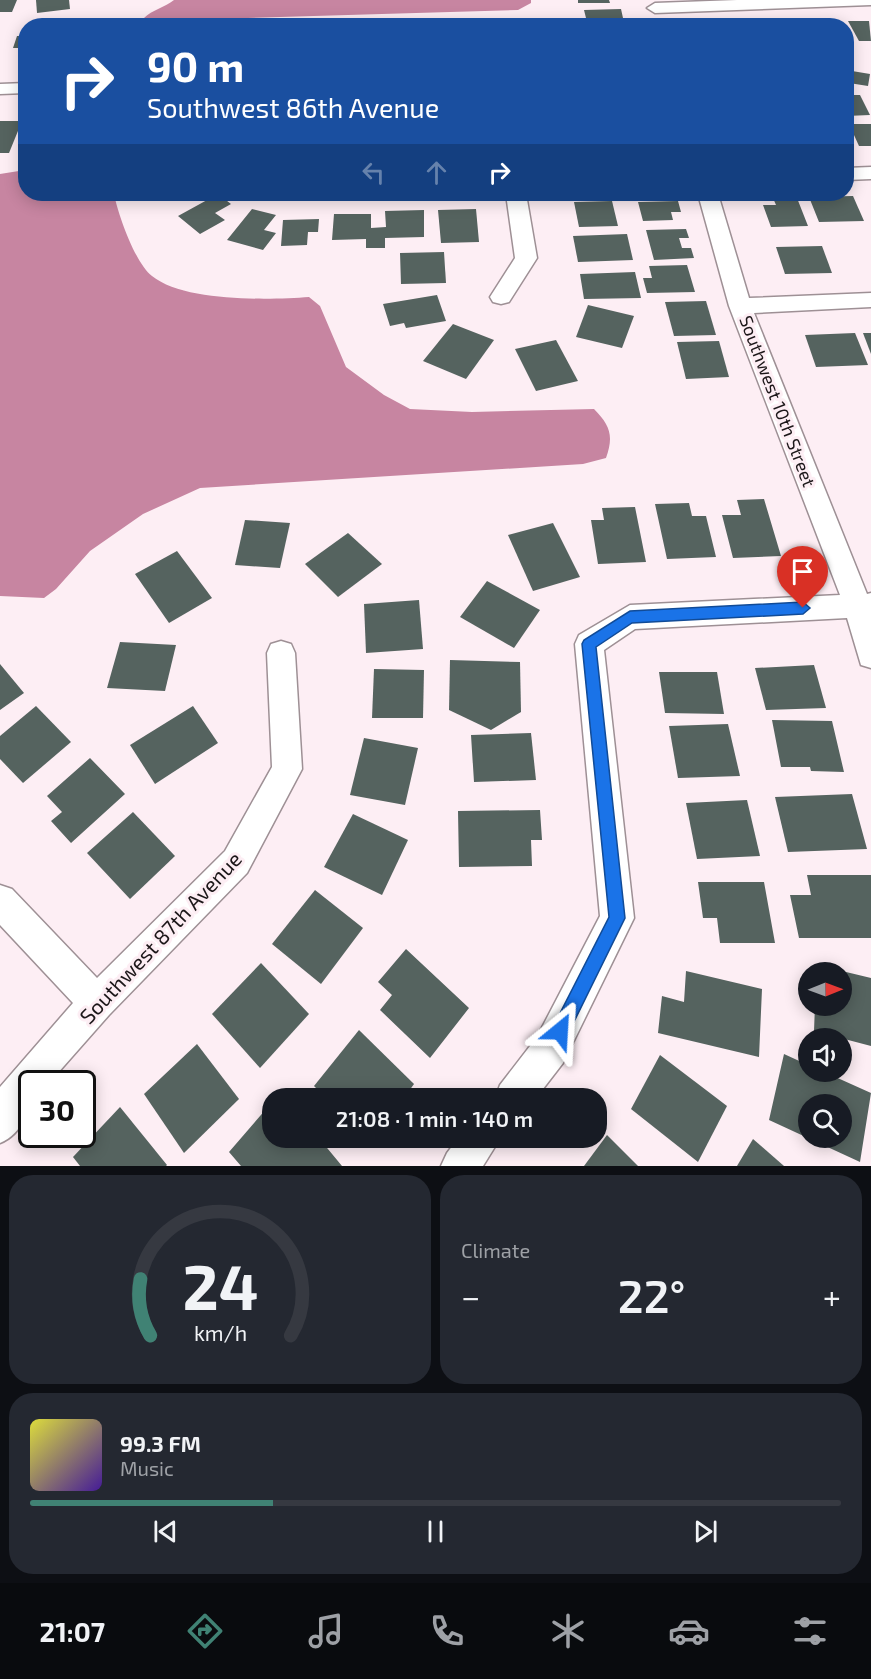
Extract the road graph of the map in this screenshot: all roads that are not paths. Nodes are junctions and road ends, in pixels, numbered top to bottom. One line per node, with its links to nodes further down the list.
1 (871, 0): 2 (street)
2 (653, 4)
3 (0, 88): 4 (street)
4 (18, 88)
5 (871, 173): 6 (street)
6 (854, 174)
7 (517, 201): 9 (street)
8 (710, 201): 11 (street, Southwest 10th Street)
9 (501, 297)
10 (871, 300): 11 (street)
11 (741, 306): 12 (street, Southwest 10th Street)
12 (864, 605): 14 (street, Southwest 10th Street); 17 (street)
13 (281, 653): 16 (street, Southwest 87th Avenue)
14 (871, 656)
15 (0, 901): 16 (street)
16 (97, 1003): 18 (street, Southwest 87th Avenue)
17 (521, 1088)
18 (6, 1113)
19 (474, 1148): 20 (street)
20 (460, 1166)

